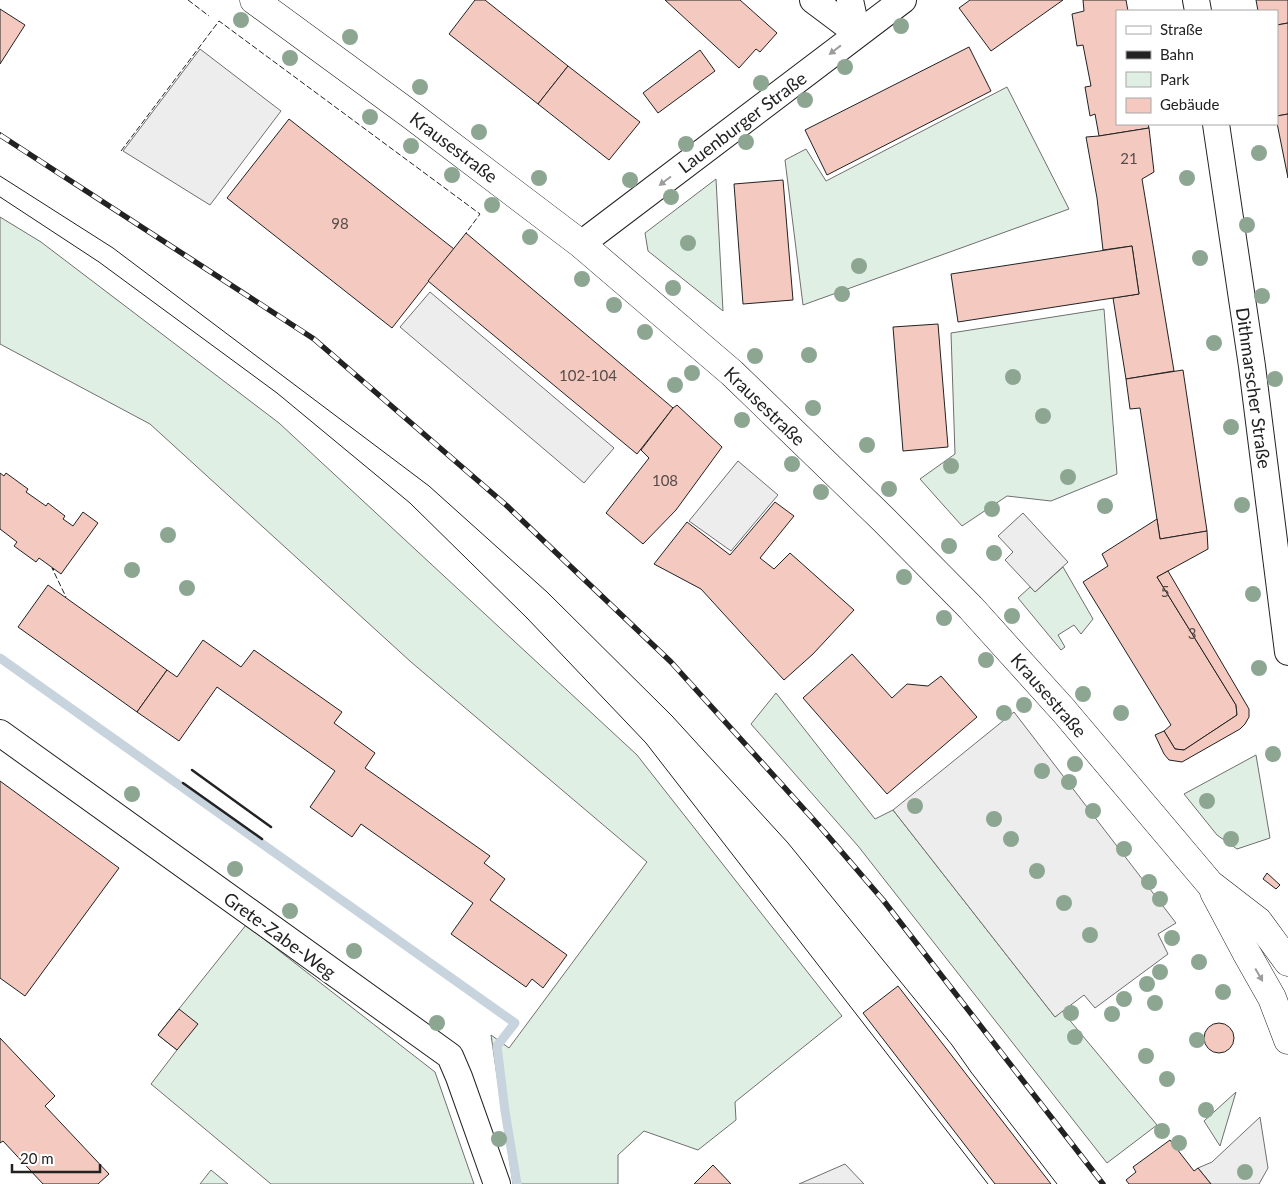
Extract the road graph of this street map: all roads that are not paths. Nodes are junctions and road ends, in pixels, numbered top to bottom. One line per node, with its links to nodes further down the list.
1 (254, 0): 7 (main road, Krausestraße)
2 (813, 0): 5 (street)
3 (850, 0): 5 (street)
4 (903, 0): 5 (street, Lauenburger Straße)
5 (857, 33): 7 (street, Lauenburger Straße, one-way to 7)
6 (1216, 125): 8 (street, Dithmarscher Straße)
7 (581, 244): 10 (main road, Krausestraße)
8 (1288, 652)
9 (0, 733): 13 (street, Grete-Zabe-Weg)
10 (1210, 884): 11 (main road, Krausestraße); 12 (main road, Krausestraße, one-way to 12)
11 (1288, 962)
12 (1288, 1040)
13 (497, 1184)

